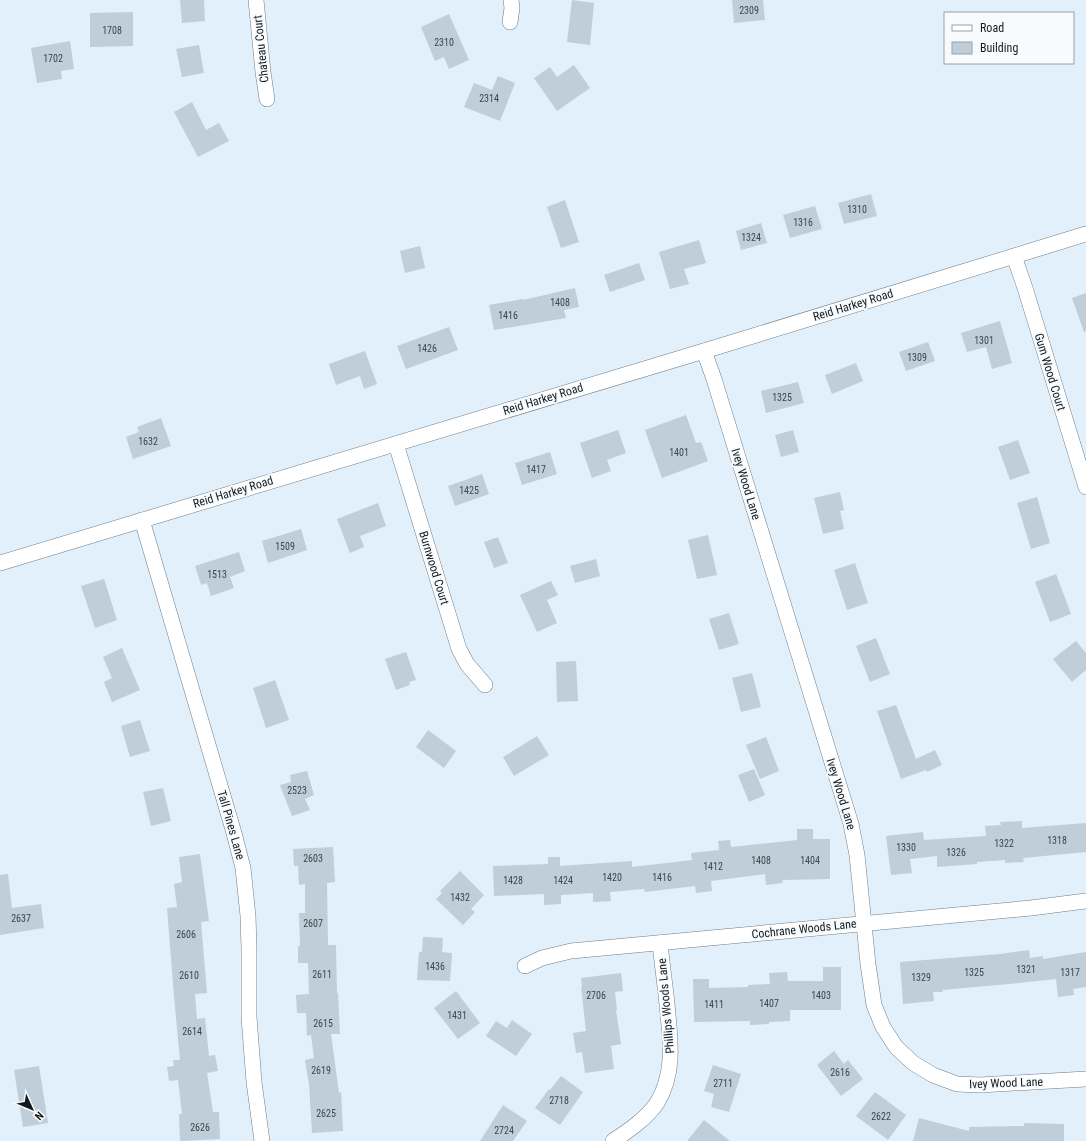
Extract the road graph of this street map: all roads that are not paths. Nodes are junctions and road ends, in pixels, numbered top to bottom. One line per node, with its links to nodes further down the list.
1 (256, 0): 4 (street, Chateau Court)
2 (511, 0): 3 (street)
3 (510, 22)
4 (267, 99)
5 (1086, 234): 6 (street, Reid Harkey Road)
6 (1014, 256): 7 (street, Reid Harkey Road); 9 (street, Gum Wood Court)
7 (704, 351): 8 (street, Reid Harkey Road); 14 (street, Ivey Wood Lane)
8 (396, 444): 10 (street, Reid Harkey Road); 12 (street, Burnwood Court)
9 (1086, 487)
10 (142, 520): 11 (street, Reid Harkey Road); 18 (street, Tall Pines Lane)
11 (0, 563)
12 (485, 685)
13 (1086, 901): 14 (street, Cochrane Woods Lane)
14 (864, 923): 15 (street, Cochrane Woods Lane); 17 (street, Ivey Wood Lane)
15 (660, 943): 16 (street, Cochrane Woods Lane); 19 (street, Phillips Woods Lane)
16 (525, 966)
17 (1086, 1079)
18 (262, 1141)
19 (613, 1141)

